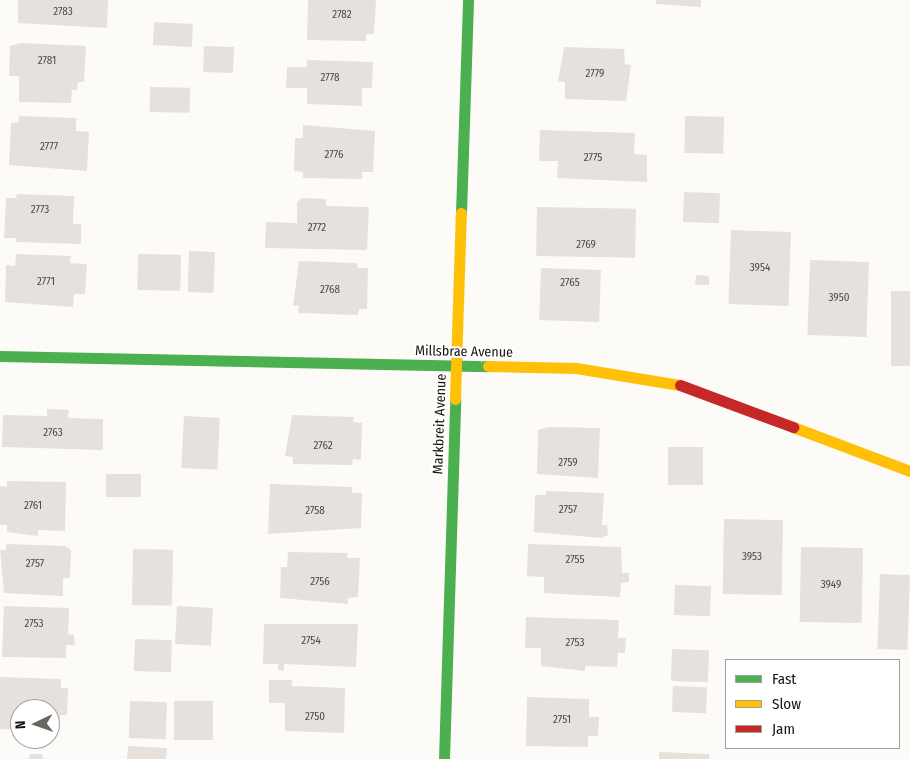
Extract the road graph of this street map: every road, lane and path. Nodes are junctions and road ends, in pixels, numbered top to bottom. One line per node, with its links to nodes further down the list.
1 (468, 0): 3 (street, Markbreit Avenue)
2 (0, 356): 3 (street, Millsbrae Avenue)
3 (457, 367): 4 (street, Millsbrae Avenue); 5 (street, Markbreit Avenue)
4 (910, 471)
5 (444, 759)

